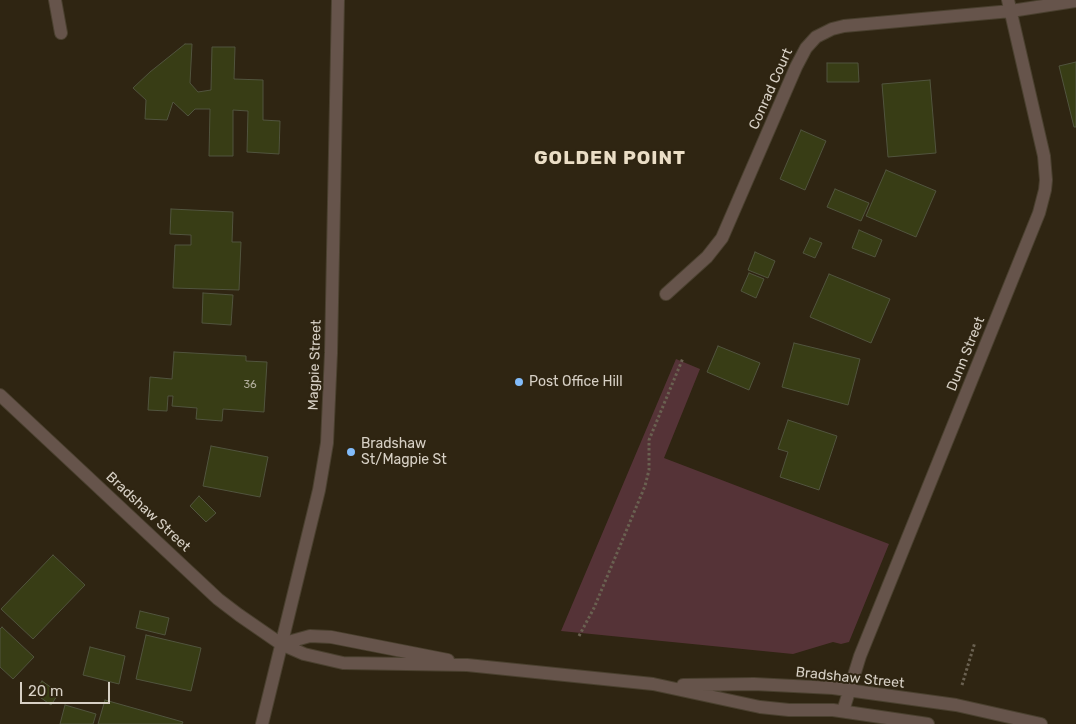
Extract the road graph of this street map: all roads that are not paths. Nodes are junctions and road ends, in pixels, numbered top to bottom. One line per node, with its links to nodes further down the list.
1 (55, 0): 5 (street)
2 (338, 0): 8 (street, Magpie Street)
3 (1076, 1): 4 (street, Conrad Court)
4 (1010, 6): 6 (street, Conrad Court); 11 (street, Dunn Street)
5 (61, 33)
6 (666, 294)
7 (0, 395): 8 (street, Bradshaw Street)
8 (281, 644): 9 (street, Bradshaw Street); 9 (street, Bradshaw Street); 13 (street, Magpie Street)
9 (466, 665): 10 (street, Bradshaw Street)
10 (653, 684): 11 (street, Bradshaw Street); 12 (street, Bradshaw Street)
11 (849, 691): 12 (street, Dunn Street); 15 (street, Bradshaw Street)
12 (843, 711): 14 (street, Bradshaw Street)
13 (262, 724)
14 (928, 724)
15 (1041, 724)

